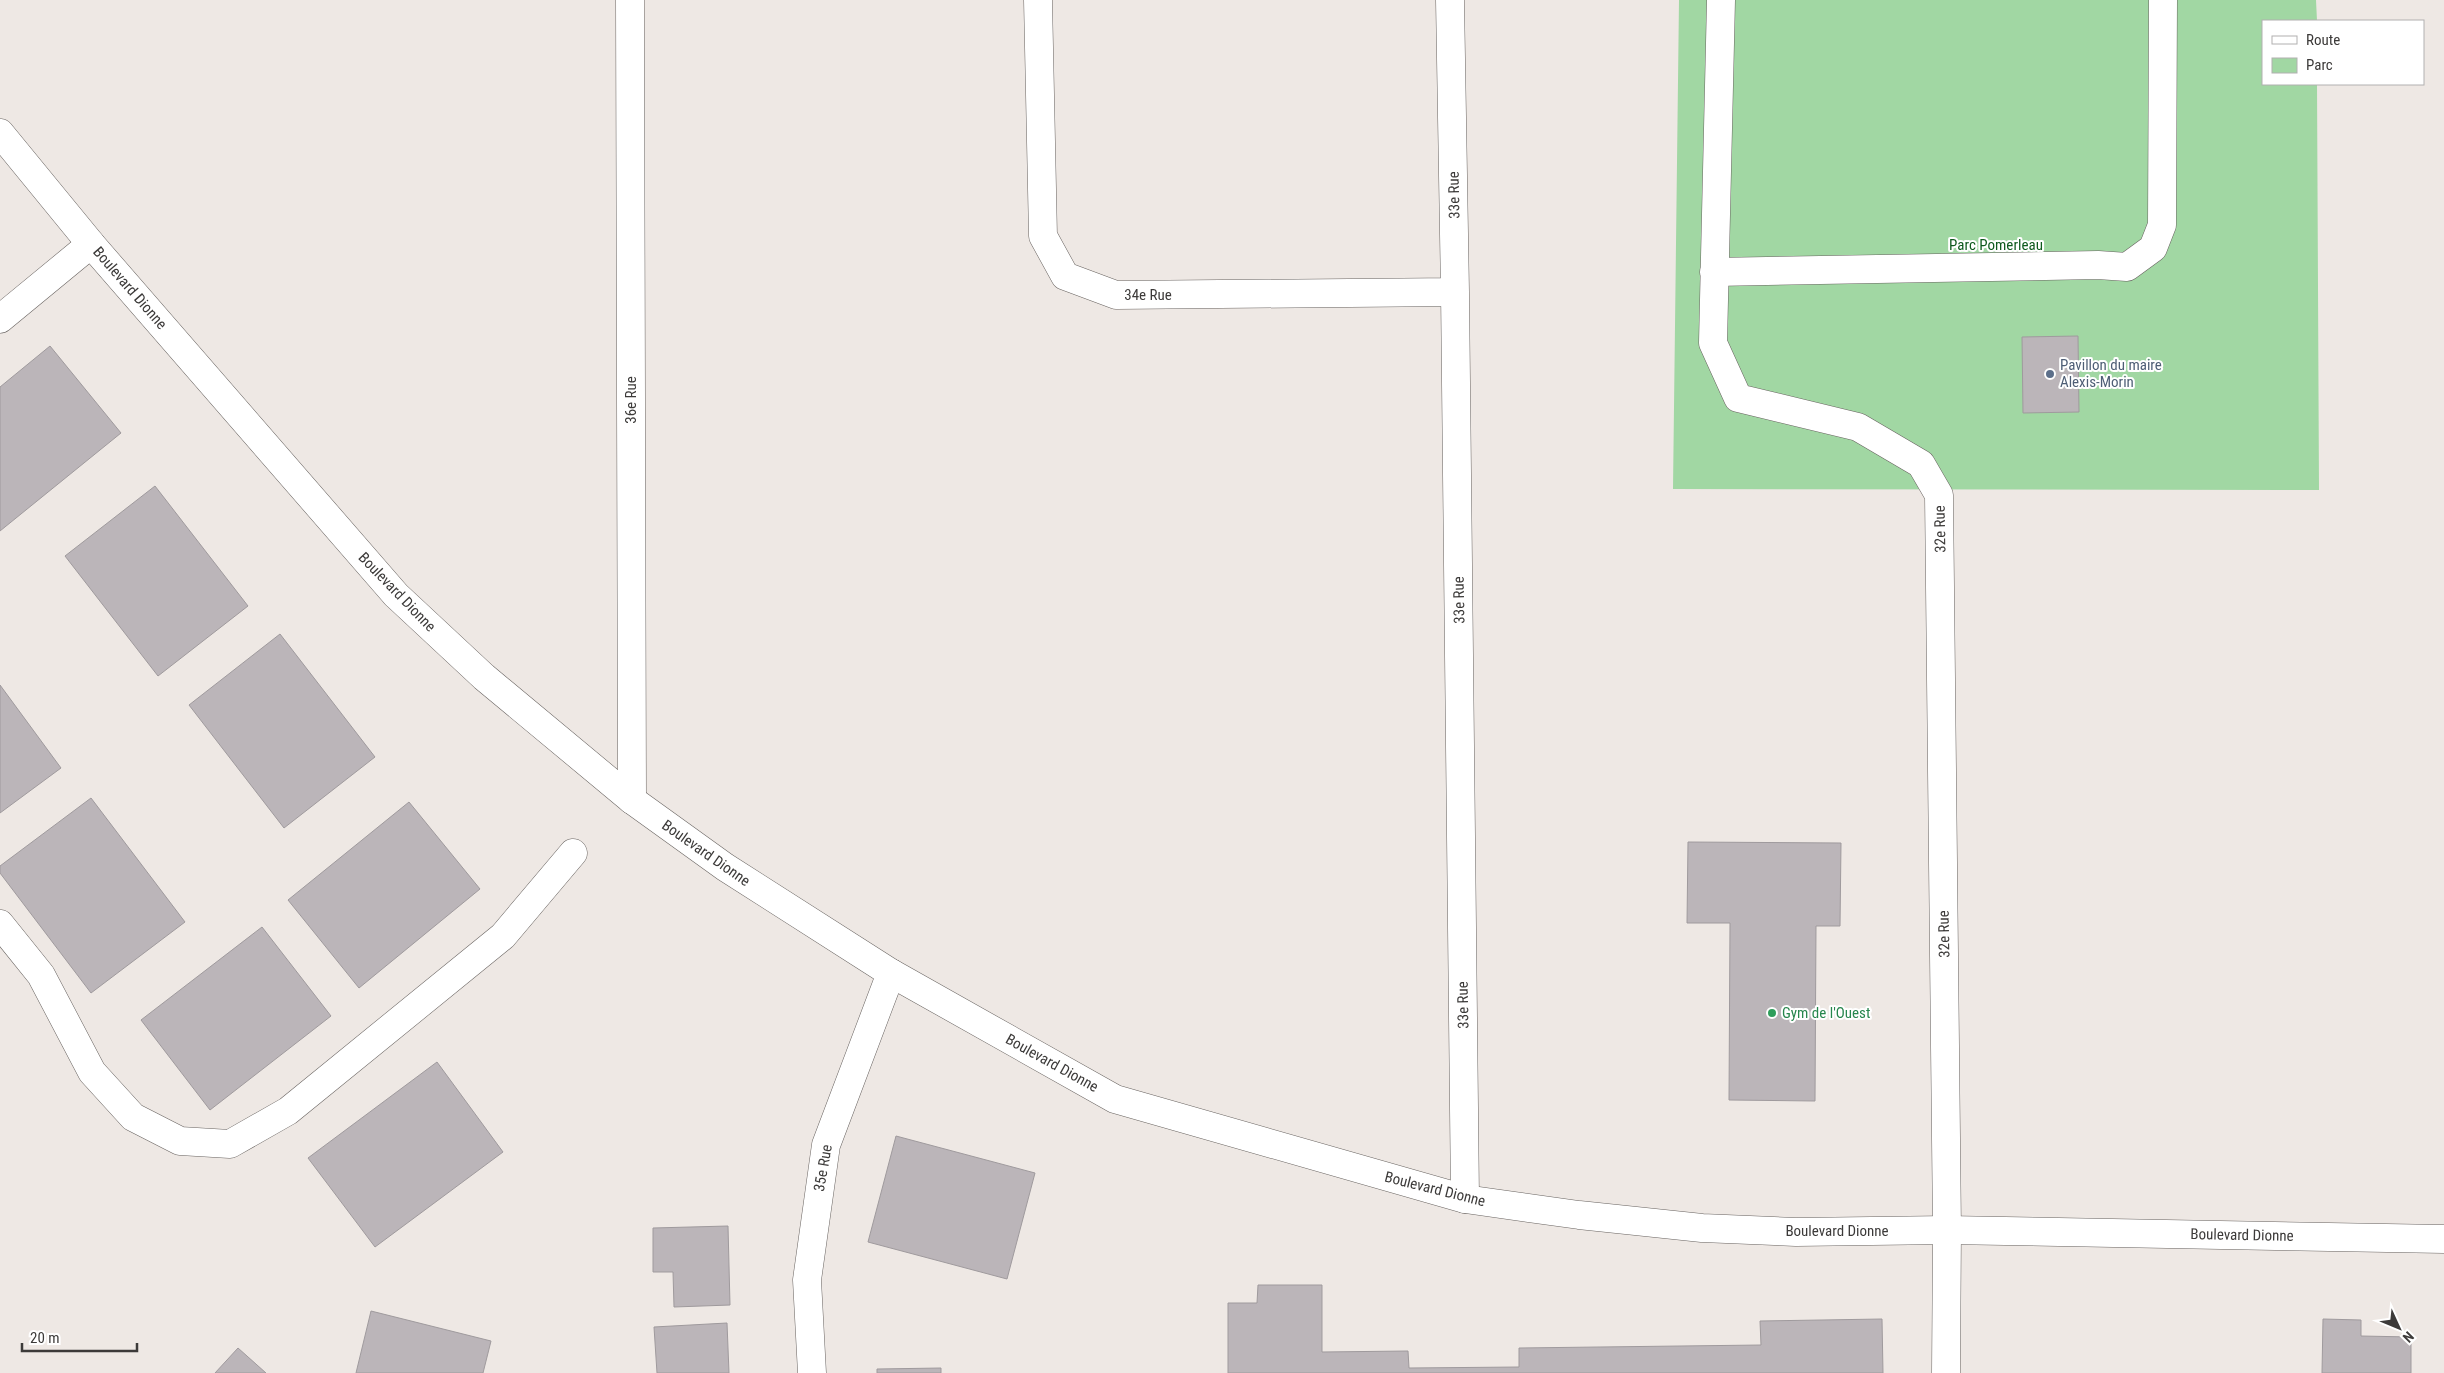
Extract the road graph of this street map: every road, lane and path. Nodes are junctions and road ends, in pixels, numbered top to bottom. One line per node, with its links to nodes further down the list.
1 (630, 0): 11 (street, 36e Rue)
2 (1038, 0): 9 (street, 34e Rue)
3 (1450, 0): 9 (street, 33e Rue)
4 (1721, 0): 8 (street)
5 (2163, 0): 8 (street)
6 (0, 133): 7 (street, Boulevard Dionne)
7 (91, 244): 10 (street); 11 (street, Boulevard Dionne)
8 (1714, 272): 16 (street, 32e Rue)
9 (1456, 292): 15 (street, 33e Rue)
10 (0, 319)
11 (632, 800): 14 (street, Boulevard Dionne)
12 (573, 853): 13 (street)
13 (0, 924)
14 (891, 973): 15 (street, Boulevard Dionne); 18 (street, 35e Rue)
15 (1465, 1199): 16 (street, Boulevard Dionne)
16 (1947, 1230): 17 (street, Boulevard Dionne); 19 (street, 32e Rue)
17 (2444, 1239)
18 (812, 1373)
19 (1946, 1373)

